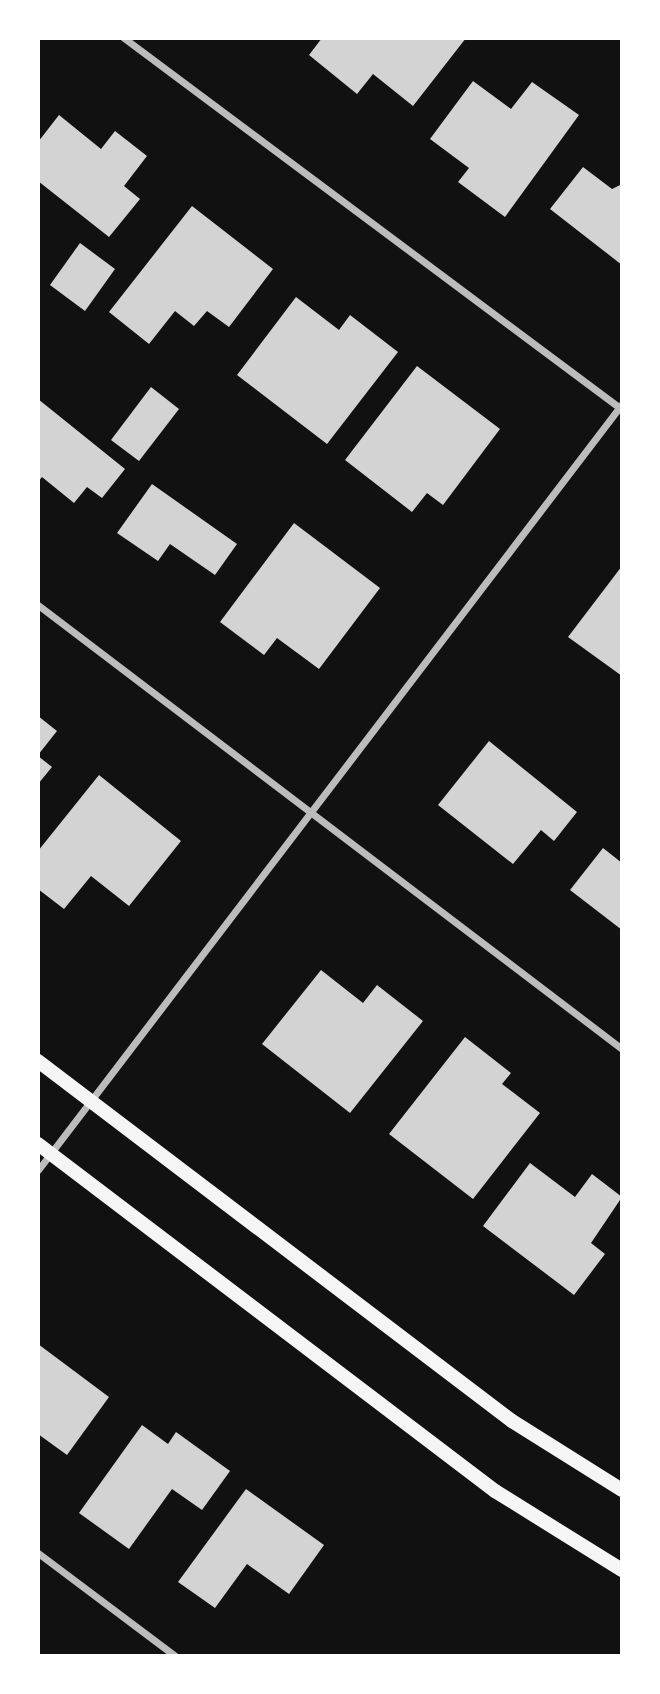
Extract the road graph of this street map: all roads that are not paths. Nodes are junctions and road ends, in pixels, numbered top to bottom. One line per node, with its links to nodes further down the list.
1 (124, 38): 2 (street)
2 (621, 407): 4 (street)
3 (38, 605): 4 (street)
4 (309, 813): 5 (street); 7 (street)
5 (621, 1049)
6 (38, 1061): 7 (main road)
7 (91, 1101): 8 (street); 10 (main road)
8 (45, 1149): 9 (street); 12 (main road)
9 (38, 1170)
10 (621, 1490)
11 (38, 1553): 13 (street)
12 (621, 1570)
13 (175, 1656)

